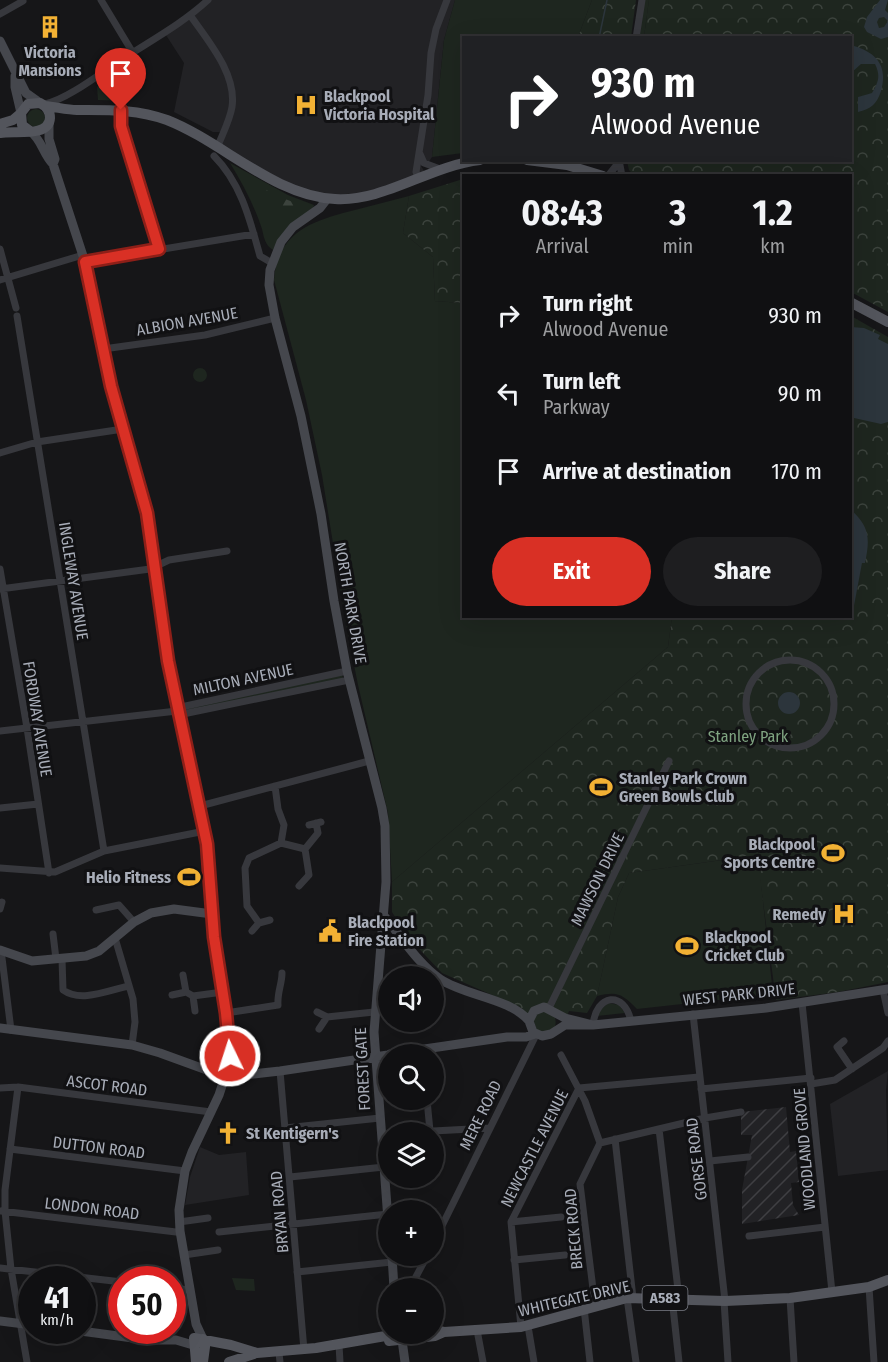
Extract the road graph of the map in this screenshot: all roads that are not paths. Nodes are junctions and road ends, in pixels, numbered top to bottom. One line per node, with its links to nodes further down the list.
1 (101, 0): 10 (street)
2 (208, 0): 7 (street)
3 (447, 0): 22 (street)
4 (642, 0): 8 (street)
5 (23, 1): 6 (street)
6 (0, 14)
7 (190, 15): 10 (street); 18 (street)
8 (636, 36)
9 (0, 41): 11 (street)
10 (133, 53): 12 (street)
11 (15, 74): 12 (street); 15 (street)
12 (43, 104): 14 (main road); 15 (main road); 16 (main road)
13 (121, 110): 14 (main road); 21 (main road); 33 (street)
14 (75, 111): 16 (main road)
15 (20, 114): 17 (main road); 19 (main road)
16 (49, 123): 19 (main road); 26 (street)
17 (0, 124)
18 (226, 125): 21 (street); 23 (street)
19 (30, 131): 20 (main road); 26 (street)
20 (0, 133)
21 (208, 141): 23 (main road)
22 (420, 151): 27 (street); 29 (street)
23 (217, 152): 30 (main road); 31 (street)
24 (471, 162): 27 (main road)
25 (543, 162): 28 (main road)
26 (53, 164): 34 (street)
27 (440, 169): 29 (main road)
28 (596, 174)
29 (418, 177): 30 (main road)
30 (327, 199): 35 (street)
31 (254, 234): 33 (street); 35 (street)
32 (0, 249): 36 (street, INGLEWAY AVENUE)
33 (159, 249): 34 (street)
34 (84, 259): 36 (street); 41 (street)
35 (272, 263): 39 (street, NORTH PARK DRIVE)
36 (9, 278): 37 (street); 43 (street, INGLEWAY AVENUE)
37 (0, 280)
38 (852, 303): 40 (main road)
39 (276, 318): 41 (street, ALBION AVENUE); 50 (street, NORTH PARK DRIVE)
40 (888, 322)
41 (103, 349): 42 (street)
42 (123, 429): 43 (street); 46 (street)
43 (37, 442): 44 (street); 48 (street, INGLEWAY AVENUE)
44 (0, 453)
45 (227, 551): 46 (street)
46 (155, 567): 48 (street); 51 (street)
47 (0, 569): 49 (street, FORDWAY AVENUE)
48 (61, 581): 49 (street); 53 (street, INGLEWAY AVENUE)
49 (2, 589): 54 (street, FORDWAY AVENUE)
50 (348, 676): 51 (street, MILTON AVENUE); 56 (street, NORTH PARK DRIVE)
51 (177, 711): 53 (street, MILTON AVENUE); 60 (street)
52 (833, 713): 52 (street)
53 (83, 723): 54 (street, MILTON AVENUE); 66 (street, INGLEWAY AVENUE)
54 (27, 728): 55 (street, MILTON AVENUE); 59 (street, FORDWAY AVENUE)
55 (0, 731)
56 (369, 761): 58 (street); 72 (street, NORTH PARK DRIVE)
57 (669, 761): 92 (street, MAWSON DRIVE)
58 (275, 786): 60 (street); 64 (street)
59 (38, 804): 61 (street); 68 (street, FORDWAY AVENUE)
60 (200, 806): 63 (street)
61 (0, 808)
62 (315, 824): 65 (street)
63 (205, 831): 66 (street); 71 (street)
64 (281, 843): 65 (street); 75 (street)
65 (305, 849): 69 (street)
66 (104, 851): 68 (street)
67 (0, 868): 68 (street)
68 (49, 873)
69 (299, 885)
70 (96, 910): 74 (street)
71 (212, 914): 74 (street); 85 (street)
72 (384, 916): 89 (street); 94 (street, FOREST GATE)
73 (270, 920): 75 (street)
74 (134, 922): 78 (street)
75 (259, 923): 76 (street)
76 (252, 931)
77 (53, 934): 80 (street)
78 (115, 938): 80 (street); 83 (street)
79 (1, 950): 80 (street); 104 (street)
80 (59, 959): 83 (street)
81 (282, 973): 96 (street)
82 (183, 975): 86 (street)
83 (129, 986): 110 (street)
84 (886, 990): 88 (street, WEST PARK DRIVE); 95 (street)
85 (223, 992): 86 (street); 96 (street)
86 (190, 994): 87 (street); 90 (street)
87 (172, 995)
88 (802, 1003): 97 (street, WEST PARK DRIVE); 119 (street, WOODLAND GROVE)
89 (510, 1008): 91 (street); 100 (street)
90 (195, 1011)
91 (534, 1011): 92 (street); 100 (street)
92 (552, 1011): 101 (street, WEST PARK DRIVE); 105 (street)
93 (316, 1012): 98 (street)
94 (374, 1012): 98 (street); 113 (street, FOREST GATE)
95 (888, 1012)
96 (226, 1013): 117 (street)
97 (693, 1014): 99 (street, WEST PARK DRIVE); 118 (street, GORSE ROAD)
98 (327, 1017): 103 (street)
99 (631, 1021): 101 (street, WEST PARK DRIVE); 101 (street)
100 (529, 1023): 106 (street); 107 (street)
101 (593, 1025): 105 (street, WEST PARK DRIVE)
102 (0, 1028): 104 (street)
103 (319, 1029)
104 (11, 1030): 110 (street)
105 (556, 1030): 106 (street)
106 (536, 1034): 107 (street); 130 (street, MERE ROAD)
107 (507, 1037): 111 (street)
108 (844, 1041): 115 (street)
109 (888, 1041): 115 (street)
110 (132, 1046): 117 (street)
111 (444, 1048)
112 (561, 1055): 122 (street)
113 (375, 1056): 114 (street); 116 (street); 126 (street, FOREST GATE)
114 (378, 1056)
115 (852, 1069): 119 (street)
116 (280, 1071): 117 (street); 129 (street, BRYAN ROAD)
117 (226, 1077): 124 (street)
118 (699, 1077): 122 (street); 123 (street, GORSE ROAD)
119 (811, 1081): 123 (street); 149 (street, WOODLAND GROVE)
120 (18, 1087): 121 (street, ASCOT ROAD); 124 (street, ASCOT ROAD); 135 (street)
121 (0, 1088)
122 (579, 1088): 134 (street); 146 (street, NEWCASTLE AVENUE)
123 (700, 1089): 127 (street, GORSE ROAD)
124 (211, 1112): 139 (street)
125 (741, 1112): 127 (street)
126 (380, 1118): 128 (street, FOREST GATE); 129 (street)
127 (705, 1118): 131 (street); 137 (street, GORSE ROAD)
128 (381, 1122)
129 (285, 1128): 140 (street, BRYAN ROAD)
130 (490, 1128): 132 (street); 145 (street, MERE ROAD)
131 (658, 1129): 133 (street); 167 (street)
132 (444, 1130)
133 (615, 1139): 134 (street); 166 (street)
134 (600, 1143): 171 (street, BRECK ROAD)
135 (10, 1149): 139 (street, DUTTON ROAD); 141 (street)
136 (748, 1156): 137 (street)
137 (710, 1161): 169 (street, GORSE ROAD)
138 (378, 1168): 140 (street)
139 (185, 1171): 148 (street)
140 (290, 1177): 147 (street, BRYAN ROAD)
141 (2, 1211): 148 (street, LONDON ROAD); 158 (street)
142 (378, 1215): 147 (street)
143 (561, 1217): 146 (street)
144 (208, 1218): 148 (street, LONDON ROAD)
145 (444, 1222)
146 (511, 1222): 155 (street, NEWCASTLE AVENUE)
147 (294, 1225): 150 (street); 159 (street, BRYAN ROAD)
148 (180, 1227): 153 (street)
149 (825, 1227): 151 (street); 165 (street, WOODLAND GROVE)
150 (219, 1232)
151 (749, 1236)
152 (218, 1250): 153 (street)
153 (184, 1255): 164 (street)
154 (566, 1255): 155 (street)
155 (514, 1260): 174 (street, NEWCASTLE AVENUE)
156 (378, 1261): 159 (street)
157 (0, 1268): 158 (street)
158 (12, 1269): 160 (street); 170 (street)
159 (297, 1272): 183 (street, BRYAN ROAD)
160 (108, 1280)
161 (888, 1280): 162 (main road, WHITEGATE DRIVE / A583)
162 (869, 1287): 165 (main road, WHITEGATE DRIVE / A583); 198 (street)
163 (186, 1290): 164 (street)
164 (190, 1290): 179 (street)
165 (832, 1292): 168 (main road, WHITEGATE DRIVE / A583)
166 (630, 1298): 167 (main road, WHITEGATE DRIVE / A583); 171 (main road, WHITEGATE DRIVE / A583); 194 (street)
167 (676, 1298): 169 (main road, WHITEGATE DRIVE / A583); 195 (street)
168 (790, 1298): 169 (main road, WHITEGATE DRIVE / A583); 197 (street)
169 (724, 1301): 196 (street, GORSE ROAD)
170 (18, 1306)
171 (589, 1307): 174 (main road, WHITEGATE DRIVE / A583); 193 (street, BRECK ROAD)
172 (0, 1321): 173 (street)
173 (18, 1324)
174 (524, 1326): 175 (main road, WHITEGATE DRIVE / A583); 192 (street, NEWCASTLE AVENUE)
175 (477, 1330): 176 (main road, WHITEGATE DRIVE / A583); 191 (street)
176 (444, 1331)
177 (96, 1333): 179 (street)
178 (378, 1341): 182 (main road, WHITEGATE DRIVE / A583)
179 (199, 1343): 184 (main road, WHITEGATE DRIVE / A583); 187 (main road)
180 (24, 1344): 186 (street)
181 (402, 1344): 190 (street)
182 (339, 1345): 183 (main road, WHITEGATE DRIVE / A583); 189 (street)
183 (304, 1350): 185 (main road, WHITEGATE DRIVE / A583)
184 (252, 1352): 185 (main road, WHITEGATE DRIVE / A583); 188 (main road, WHITEGATE DRIVE / A583)
185 (280, 1357)
186 (27, 1362)
187 (199, 1362)
188 (229, 1362)
189 (340, 1362)
190 (405, 1362)
191 (483, 1362)
192 (534, 1362)
193 (590, 1362)
194 (636, 1362)
195 (679, 1362)
196 (728, 1362)
197 (794, 1362)
198 (874, 1362)

